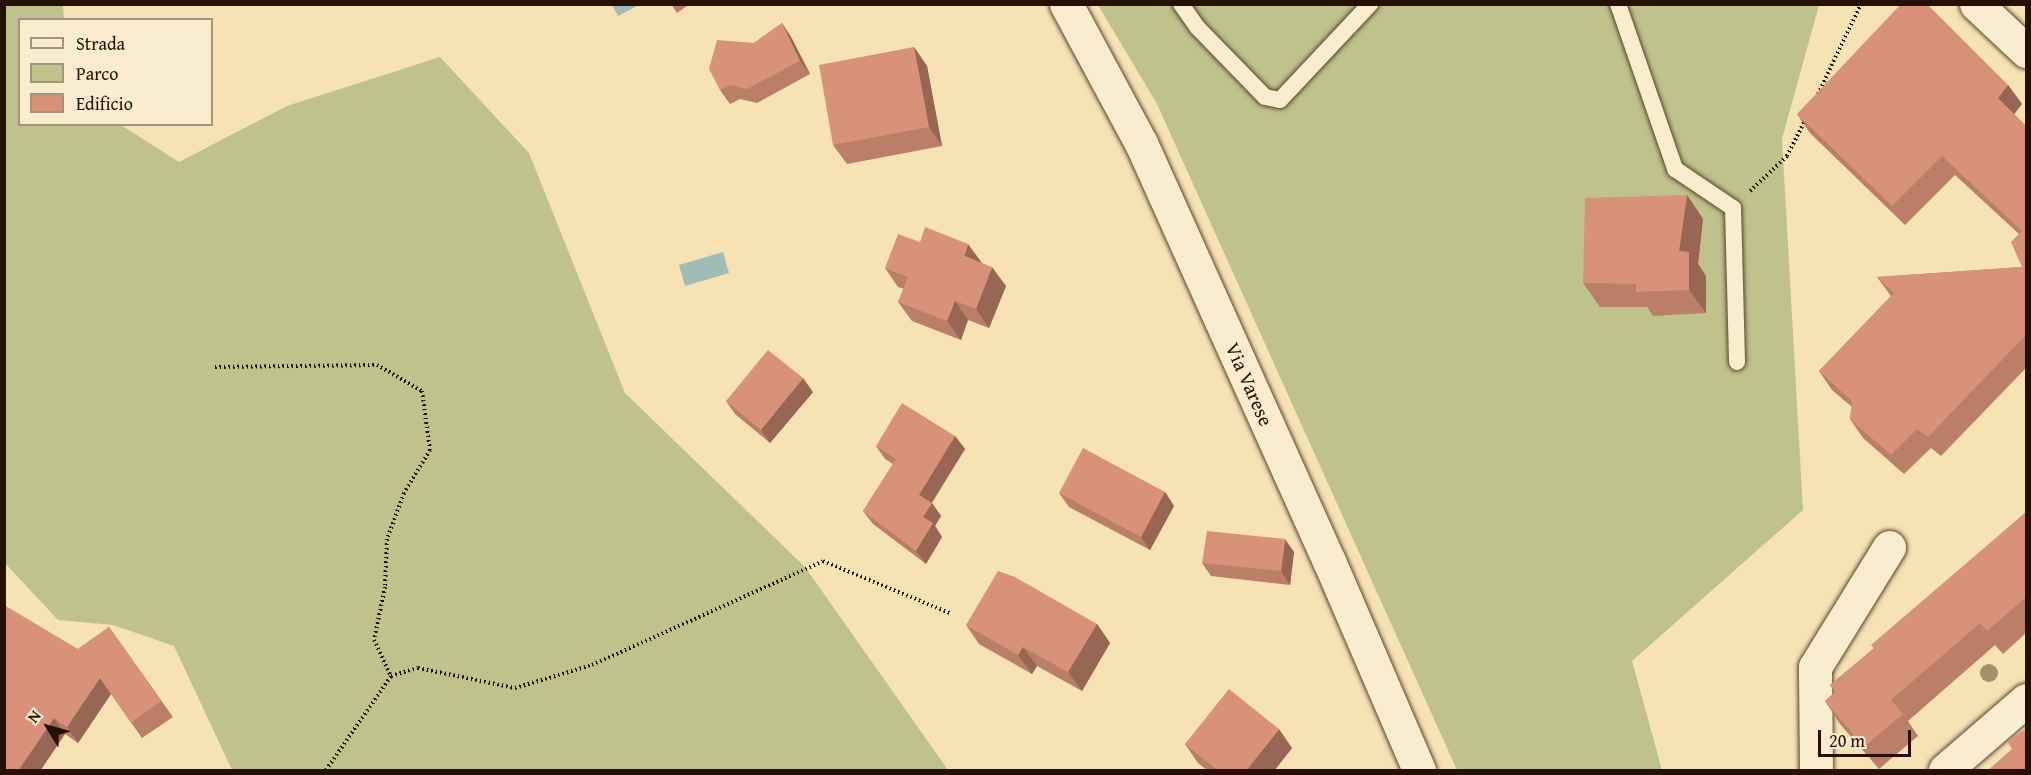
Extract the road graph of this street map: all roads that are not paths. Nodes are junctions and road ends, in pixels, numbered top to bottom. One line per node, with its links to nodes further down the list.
1 (1066, 4): 10 (main road, Via Varese)
2 (1181, 4): 3 (lane)
3 (1370, 4)
4 (1618, 4): 7 (lane)
5 (1976, 4): 6 (main road)
6 (2026, 51)
7 (1737, 362)
8 (1889, 547): 11 (main road)
9 (2026, 700): 12 (main road)
10 (1419, 771)
11 (1816, 771)
12 (1945, 771)

